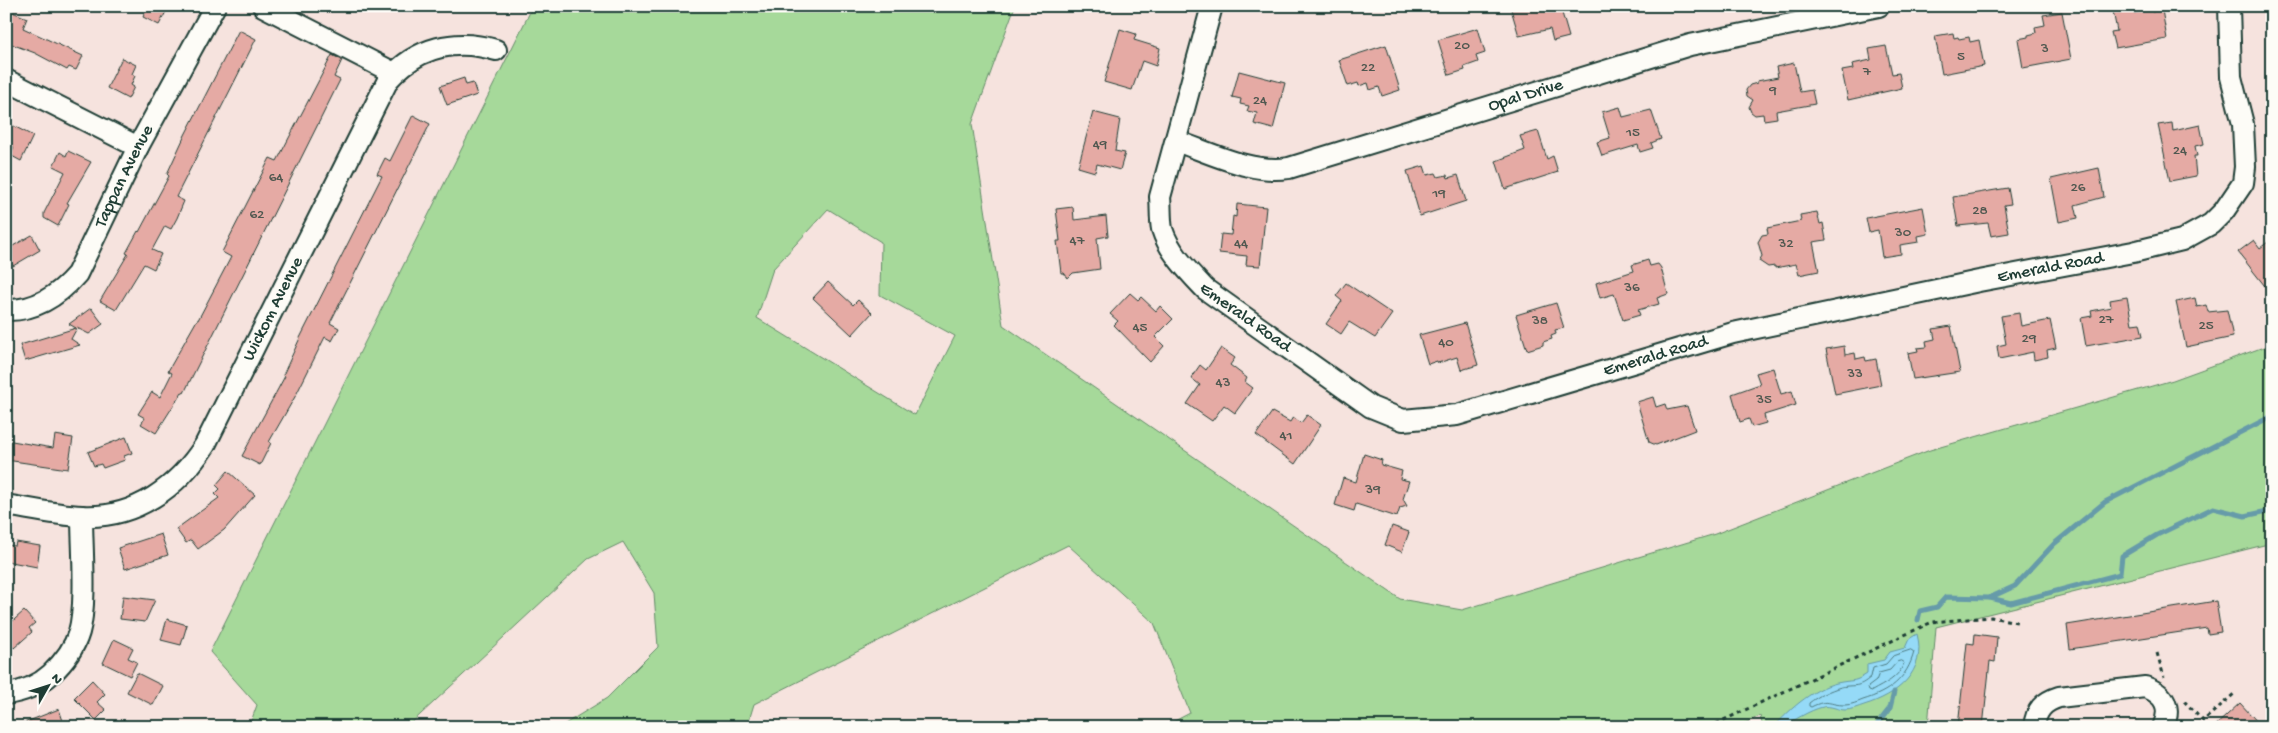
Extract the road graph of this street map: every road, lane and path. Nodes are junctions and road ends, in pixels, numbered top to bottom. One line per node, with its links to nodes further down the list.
1 (215, 6): 10 (street, Tappan Avenue)
2 (264, 6): 7 (street)
3 (1212, 6): 9 (street, Emerald Road)
4 (1880, 6): 9 (street, Opal Drive)
5 (2229, 6): 9 (street, Emerald Road)
6 (496, 50): 7 (street, Wickom Avenue)
7 (394, 73): 13 (street, Wickom Avenue)
8 (6, 80): 10 (street)
9 (1176, 141)
10 (138, 147): 11 (street, Tappan Avenue)
11 (6, 310)
12 (6, 505): 13 (street, Wickom Avenue)
13 (82, 516): 18 (street)
14 (2017, 622): 20 (path)
15 (2157, 653): 16 (path)
16 (2171, 683)
17 (2235, 693): 19 (path)
18 (6, 694)
19 (2181, 698)
20 (1709, 727)
21 (2034, 727): 22 (street)
22 (2163, 727)

